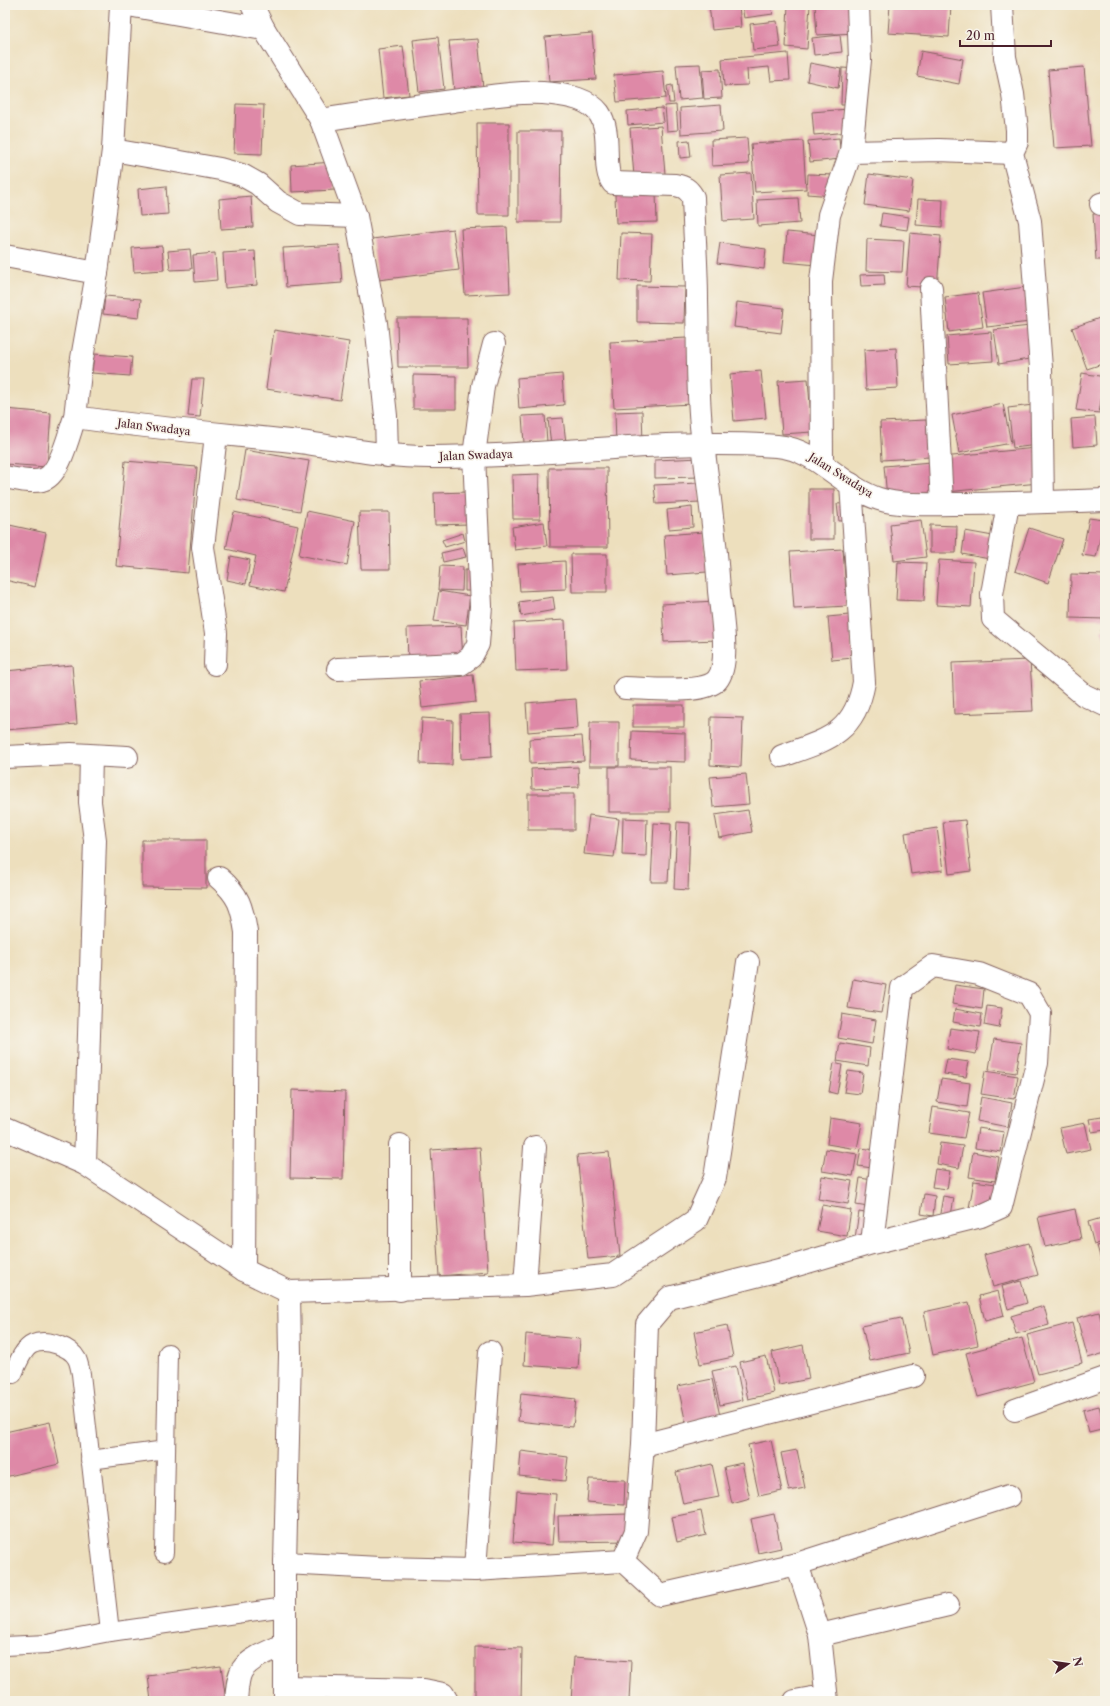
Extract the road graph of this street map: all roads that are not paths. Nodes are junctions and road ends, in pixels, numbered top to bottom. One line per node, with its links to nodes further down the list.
1 (121, 5): 8 (street)
2 (128, 5): 6 (street)
3 (252, 5): 6 (street)
4 (858, 5): 9 (street)
5 (1002, 5): 10 (street)
6 (264, 29): 7 (street)
7 (321, 120): 11 (street); 18 (street)
8 (113, 150): 11 (street); 13 (street)
9 (851, 152): 10 (street); 21 (street)
10 (1012, 153): 25 (street)
11 (356, 216): 19 (street)
12 (5, 256): 13 (street)
13 (97, 273): 16 (street)
14 (931, 288): 26 (street)
15 (494, 344): 20 (street)
16 (75, 417): 17 (street, Jalan Swadaya); 22 (street)
17 (216, 434): 19 (street, Jalan Swadaya); 28 (street)
18 (704, 444): 20 (street, Jalan Swadaya); 21 (street, Jalan Swadaya); 30 (street)
19 (387, 456): 20 (street, Jalan Swadaya)
20 (474, 456): 29 (street)
21 (822, 464): 23 (street, Jalan Swadaya)
22 (5, 477)
23 (850, 484): 26 (street, Jalan Swadaya); 33 (street)
24 (1105, 500): 25 (street, Jalan Swadaya)
25 (1043, 502): 27 (street, Jalan Swadaya)
26 (942, 504): 27 (street, Jalan Swadaya)
27 (1008, 504): 31 (street)
28 (215, 664)
29 (338, 669)
30 (625, 688)
31 (1105, 705)
32 (91, 756): 34 (street); 35 (street); 41 (street)
33 (782, 756)
34 (127, 757)
35 (5, 758)
36 (219, 878): 43 (street)
37 (748, 962): 44 (street)
38 (5, 1129): 41 (street)
39 (400, 1145): 45 (street)
40 (535, 1147): 44 (street)
41 (85, 1164): 43 (street)
42 (872, 1243): 42 (street); 53 (street)
43 (244, 1270): 46 (street)
44 (525, 1285): 45 (street)
45 (400, 1290): 46 (street)
46 (289, 1292): 59 (street)
47 (490, 1352): 61 (street)
48 (168, 1353): 54 (lane)
49 (13, 1374): 55 (lane)
50 (913, 1376): 53 (street)
51 (1105, 1378): 52 (street)
52 (1015, 1410)
53 (643, 1446): 58 (street)
54 (166, 1450): 55 (lane); 57 (lane)
55 (90, 1460): 64 (lane)
56 (1009, 1496): 60 (street)
57 (164, 1553)
58 (623, 1561): 60 (street); 61 (street)
59 (284, 1563): 61 (street); 63 (street)
60 (797, 1564): 65 (street)
61 (475, 1570)
62 (948, 1605): 65 (street)
63 (285, 1607): 64 (lane); 66 (street)
64 (110, 1632): 67 (lane)
65 (820, 1635): 69 (street)
66 (285, 1644): 68 (street); 70 (street)
67 (5, 1646)
68 (285, 1694): 71 (street)
69 (811, 1700)
70 (236, 1701)
71 (447, 1701)

